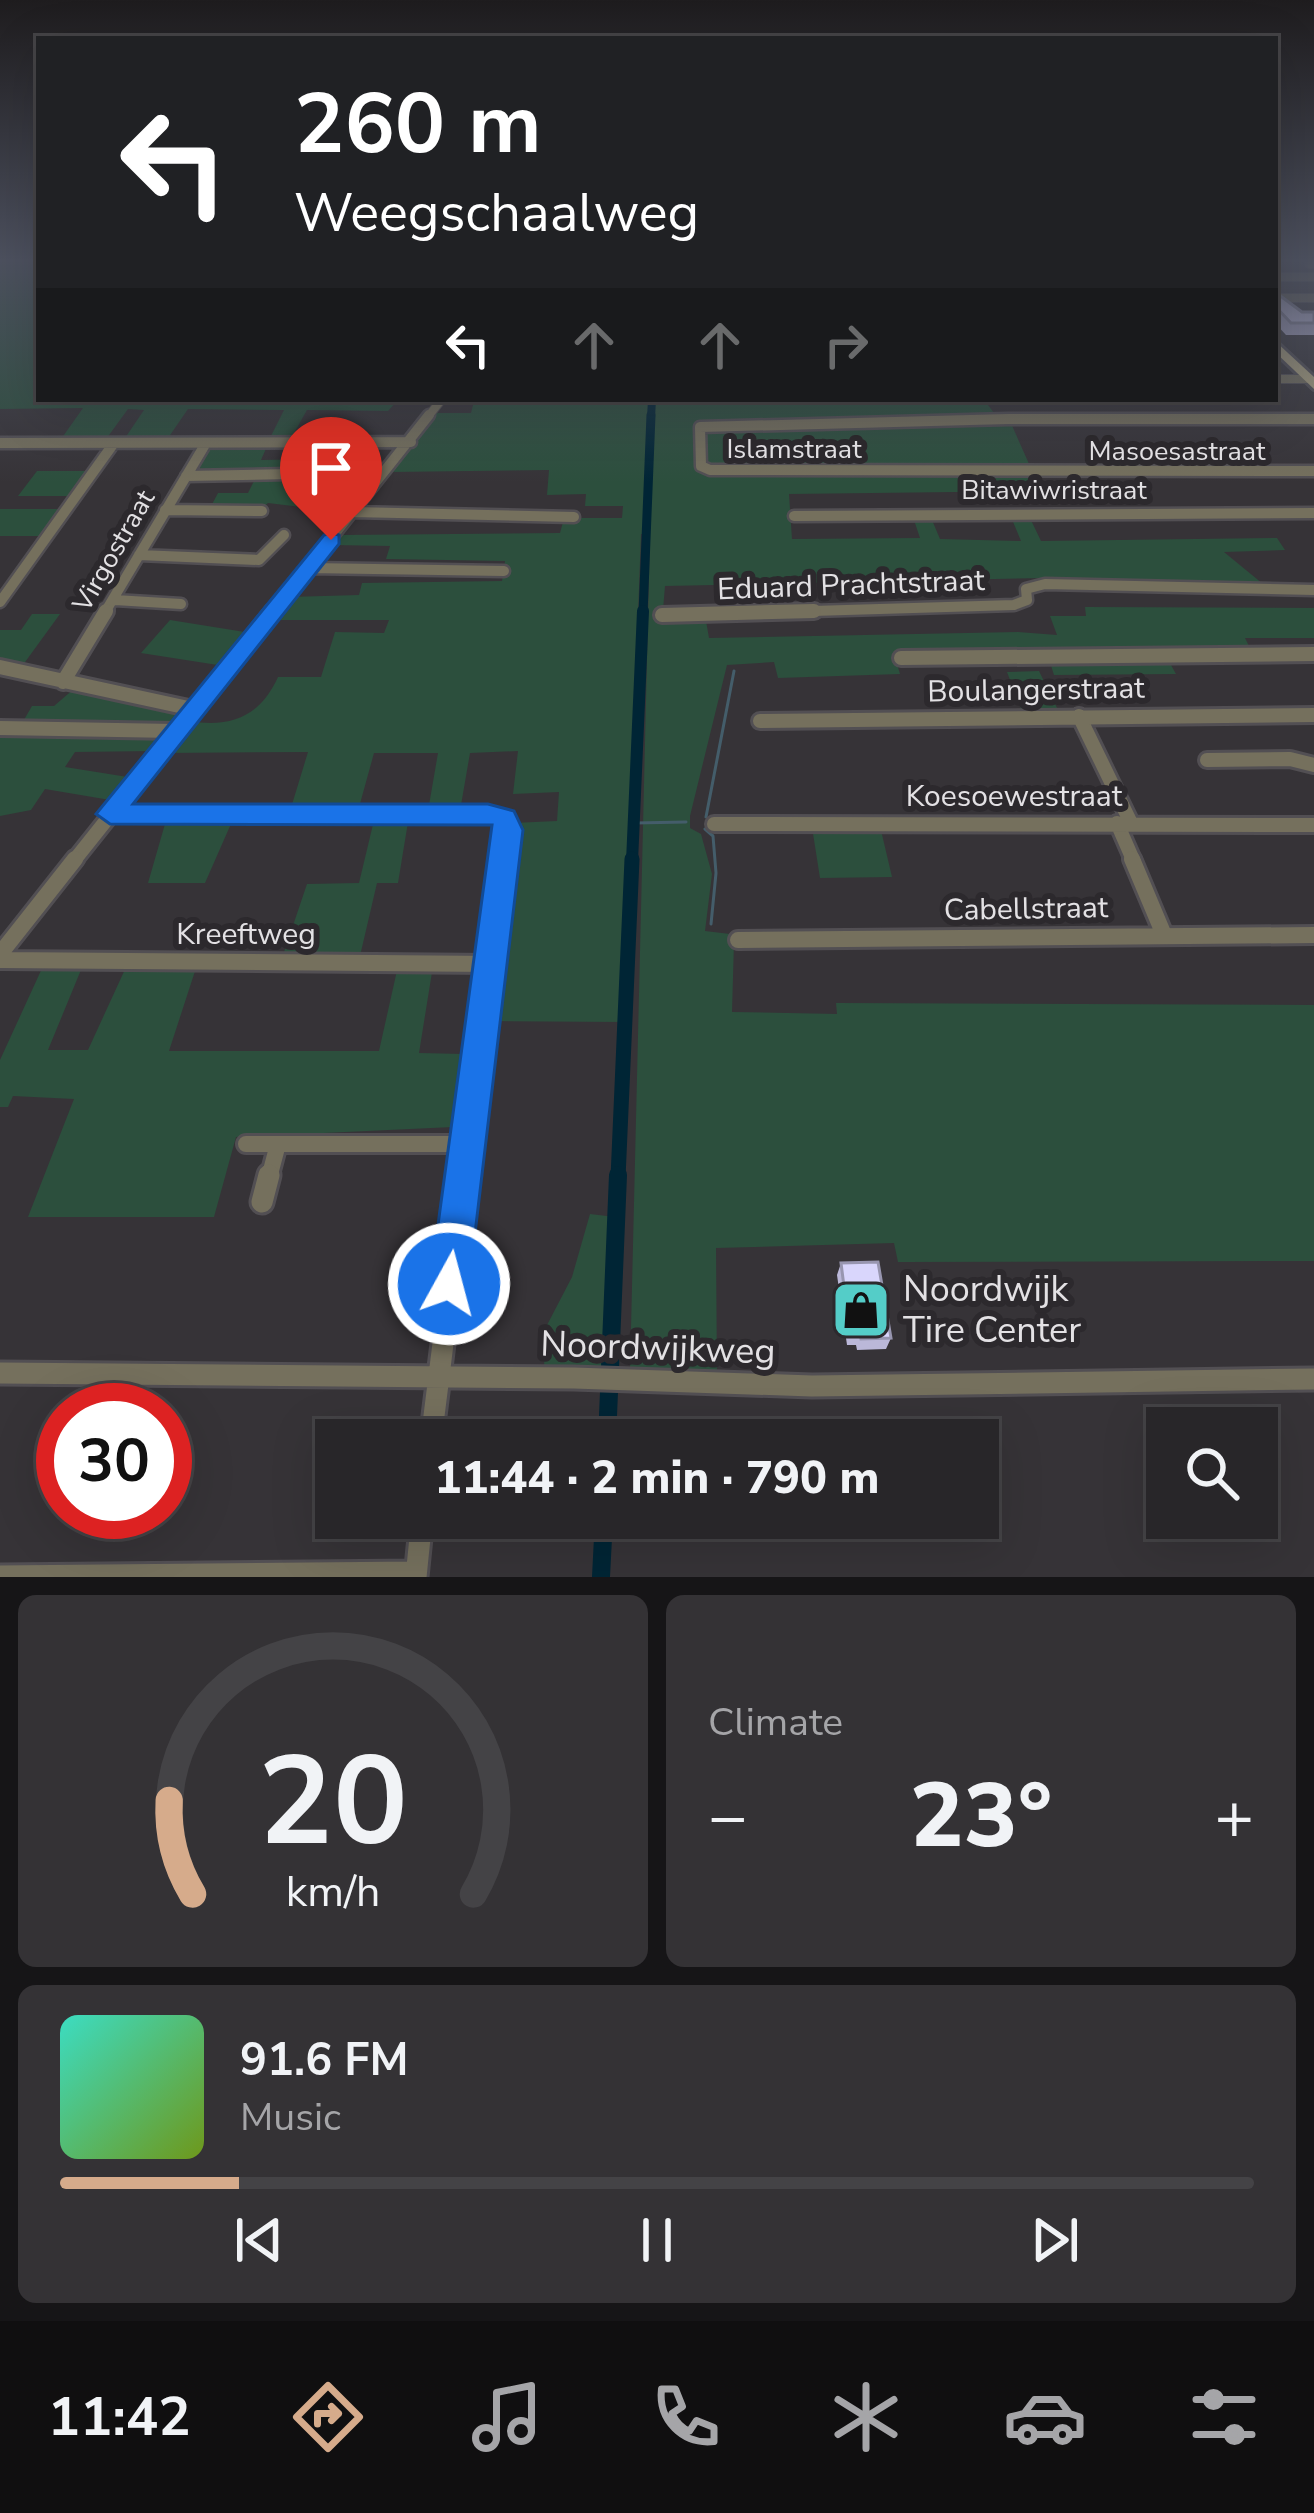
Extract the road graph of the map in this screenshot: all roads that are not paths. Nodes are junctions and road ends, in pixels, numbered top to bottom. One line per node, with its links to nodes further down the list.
1 (1278, 349): 3 (main road)
2 (1278, 379): 3 (street)
3 (1311, 382)
4 (440, 402): 6 (street)
5 (1314, 419): 11 (street, Islamstraat)
6 (411, 442): 8 (street); 16 (street)
7 (113, 443): 8 (street); 9 (street); 26 (street)
8 (206, 443): 13 (street, Virgostraat)
9 (1, 444)
10 (1314, 471): 11 (street, Masoesastraat)
11 (1040, 472)
12 (289, 475): 13 (street)
13 (186, 476): 14 (street, Virgostraat)
14 (165, 510): 15 (street); 21 (street, Virgostraat)
15 (262, 511)
16 (353, 512): 19 (street); 22 (street)
17 (1314, 513): 18 (street, Bitawiwristraat)
18 (794, 515)
19 (574, 517)
20 (284, 535): 21 (street)
21 (139, 555): 25 (street, Virgostraat)
22 (309, 568): 23 (street); 33 (street)
23 (504, 571)
24 (1314, 590): 28 (street, Eduard Prachtstraat)
25 (115, 599): 27 (street); 32 (street, Virgostraat)
26 (0, 602)
27 (181, 604)
28 (662, 615)
29 (1314, 654): 30 (street)
30 (902, 658)
31 (0, 667): 32 (street)
32 (63, 682): 33 (street)
33 (193, 710): 38 (street)
34 (1314, 715): 35 (street, Boulangerstraat)
35 (1079, 716): 36 (street, Boulangerstraat); 42 (street)
36 (760, 721)
37 (0, 728): 38 (street)
38 (175, 731): 41 (street)
39 (1207, 760): 40 (street)
40 (1314, 765)
41 (110, 814): 48 (street); 49 (street)
42 (1124, 823): 43 (street, Koesoewestraat); 44 (street, Koesoewestraat); 45 (street)
43 (714, 824)
44 (1314, 825)
45 (1164, 934): 46 (street, Cabellstraat); 47 (street, Cabellstraat)
46 (1314, 935)
47 (738, 940)
48 (0, 957): 49 (street, Kreeftweg)
49 (493, 964): 52 (street)
50 (246, 1144): 51 (street)
51 (278, 1144): 52 (street); 53 (street)
52 (466, 1144): 55 (street)
53 (262, 1202)
54 (0, 1373): 55 (street, Noordwijkweg)
55 (438, 1377): 56 (street, Noordwijkweg); 57 (street)
56 (1314, 1379)
57 (433, 1419)
58 (420, 1539): 59 (street)
59 (416, 1575): 60 (street)
60 (0, 1576)

